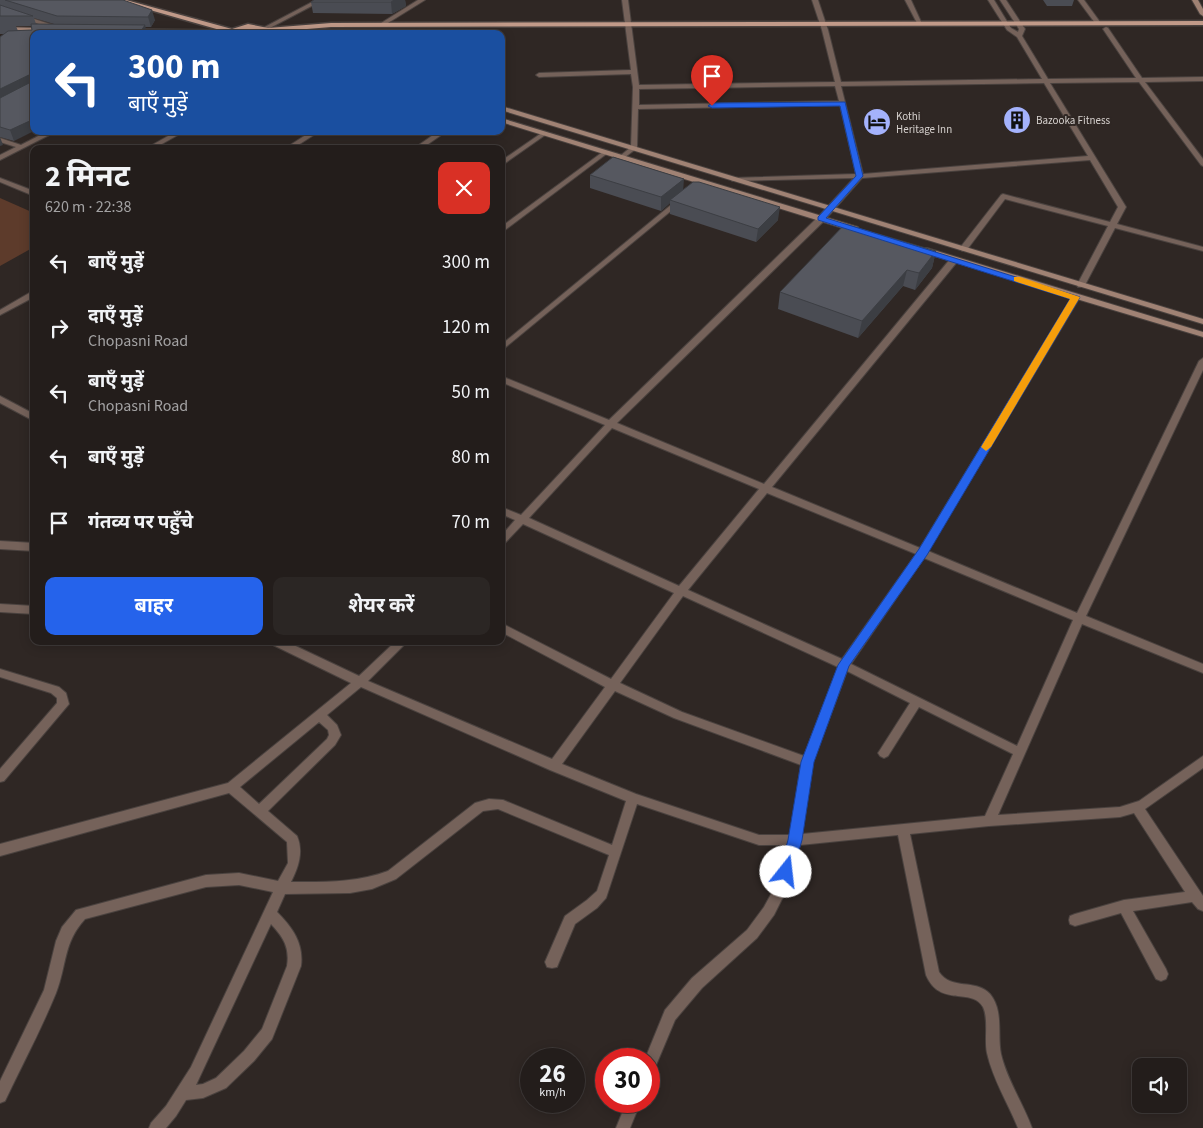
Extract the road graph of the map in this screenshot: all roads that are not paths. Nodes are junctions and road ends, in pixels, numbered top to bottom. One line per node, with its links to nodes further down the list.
1 (118, 0): 27 (main road)
2 (142, 0): 23 (main road)
3 (320, 0): 30 (street)
4 (422, 0): 19 (street)
5 (625, 0): 21 (street)
6 (815, 0): 20 (street)
7 (908, 0): 17 (street)
8 (991, 0): 14 (street)
9 (1003, 0): 15 (street)
10 (1081, 0): 16 (street)
11 (1195, 0): 13 (main road)
12 (0, 10): 26 (street)
13 (1203, 14)
14 (1004, 22): 15 (main road); 17 (main road); 24 (street)
15 (1017, 22): 16 (main road); 34 (street)
16 (1097, 22): 18 (main road)
17 (920, 23): 20 (main road)
18 (1203, 23)
19 (382, 24): 21 (main road); 31 (main road)
20 (824, 26): 21 (main road); 24 (main road); 40 (street)
21 (629, 27): 32 (main road); 35 (street)
22 (0, 28): 26 (main road)
23 (239, 28): 28 (main road); 29 (main road)
24 (1010, 29): 34 (main road)
25 (1106, 29): 33 (main road); 34 (main road); 38 (street)
26 (62, 30)
27 (223, 30)
28 (234, 30)
29 (263, 30)
30 (268, 30)
31 (273, 30)
32 (469, 30)
33 (1203, 30)
34 (1021, 32): 39 (street)
35 (634, 72): 36 (street); 41 (street)
36 (539, 75)
37 (1203, 79): 38 (street)
38 (1140, 80): 39 (street); 62 (street)
39 (1048, 82): 40 (street); 60 (street)
40 (838, 84): 41 (street); 42 (street)
41 (636, 87): 43 (street)
42 (843, 104): 43 (street); 63 (street)
43 (637, 107): 56 (street)
44 (505, 109): 56 (main road)
45 (505, 121): 46 (main road)
46 (545, 133): 57 (main road); 61 (street)
47 (46, 135): 55 (street)
48 (174, 135): 52 (street)
49 (310, 135): 53 (street)
50 (438, 135): 54 (street)
51 (0, 140): 55 (street)
52 (156, 145)
53 (294, 145)
54 (422, 145)
55 (22, 147): 59 (street)
56 (634, 148): 58 (street); 64 (main road)
57 (606, 152): 58 (main road); 73 (street)
58 (622, 157): 66 (main road)
59 (0, 158)
60 (1093, 158): 63 (street); 72 (street)
61 (505, 161)
62 (1203, 164)
63 (860, 176): 64 (street); 70 (street)
64 (733, 179): 70 (main road)
65 (0, 180): 68 (street)
66 (702, 182): 67 (street); 71 (main road)
67 (695, 188)
68 (30, 192)
69 (687, 194): 85 (street)
70 (830, 209): 71 (street); 77 (main road)
71 (821, 218): 74 (main road); 90 (street)
72 (1113, 226): 76 (street); 77 (street); 79 (street)
73 (505, 228)
74 (859, 230)
75 (916, 248): 78 (main road)
76 (1203, 248)
77 (963, 249): 79 (main road)
78 (954, 260): 81 (main road); 91 (street)
79 (1081, 285): 83 (main road)
80 (30, 296): 82 (street)
81 (1076, 297): 84 (main road); 97 (street)
82 (0, 313)
83 (1203, 322)
84 (1203, 335)
85 (505, 346)
86 (1203, 361): 101 (street)
87 (505, 381): 90 (street)
88 (0, 399): 89 (street)
89 (30, 416)
90 (612, 423): 91 (street); 93 (street)
91 (767, 488): 97 (street); 98 (street)
92 (505, 512): 93 (street)
93 (522, 520): 94 (street); 98 (street)
94 (505, 538)
95 (0, 545): 96 (street)
96 (30, 546)
97 (923, 552): 101 (street); 105 (street)
98 (681, 591): 105 (street); 109 (street)
99 (0, 608): 100 (street)
100 (30, 610)
101 (1080, 617): 106 (street); 112 (street)
102 (505, 628): 109 (street)
103 (283, 645): 108 (street)
104 (399, 645): 108 (street)
105 (844, 665): 110 (street); 115 (street)
106 (1203, 669)
107 (0, 673): 117 (street)
108 (360, 682): 111 (street); 116 (street)
109 (612, 684): 115 (street); 116 (street)
110 (917, 701): 112 (street); 113 (street)
111 (319, 715): 118 (street); 121 (street)
112 (1019, 752): 122 (street)
113 (884, 753)
114 (1203, 761): 120 (street)
115 (807, 762): 124 (street)
116 (554, 766): 119 (street)
117 (0, 777)
118 (231, 787): 121 (street); 125 (street)
119 (633, 798): 124 (street); 126 (street)
120 (1137, 807): 122 (street); 128 (street)
121 (260, 811): 127 (street)
122 (989, 821): 123 (street)
123 (903, 830): 124 (street); 140 (street)
124 (795, 840): 134 (street)
125 (0, 850)
126 (616, 852): 127 (street); 132 (street)
127 (281, 888): 130 (street); 136 (street)
128 (1199, 900): 129 (street)
129 (1124, 906): 131 (street); 133 (street)
130 (270, 913): 135 (street); 135 (street)
131 (1074, 920)
132 (552, 962)
133 (1161, 974)
134 (656, 1048)
135 (181, 1094): 138 (street)
136 (0, 1096)
137 (629, 1113): 139 (street)
138 (156, 1128)
139 (623, 1128)
140 (1025, 1128)

